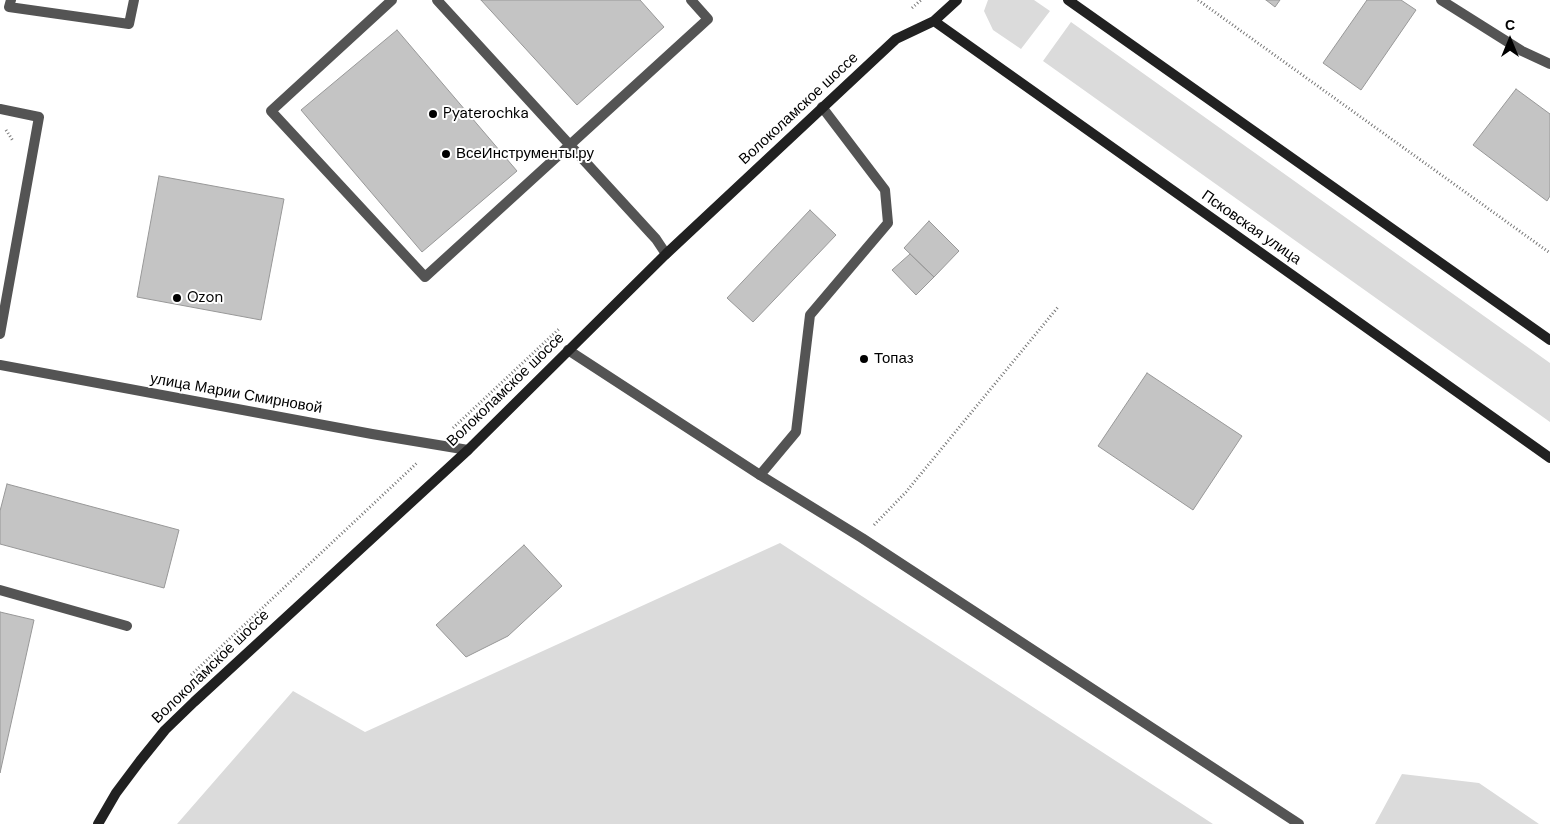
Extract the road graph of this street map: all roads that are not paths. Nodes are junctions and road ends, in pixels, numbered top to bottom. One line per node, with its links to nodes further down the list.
1 (11, 0): 2 (street)
2 (134, 0)
3 (392, 0): 13 (street)
4 (437, 0): 13 (street)
5 (691, 0): 13 (street)
6 (958, 0): 9 (main road, Волоколамское шоссе)
7 (1068, 0): 16 (main road)
8 (1441, 0): 10 (street)
9 (934, 22): 11 (main road, Волоколамское шоссе); 20 (main road, Псковская улица)
10 (1550, 64)
11 (822, 107): 14 (main road, Волоколамское шоссе); 21 (street)
12 (0, 109): 15 (street)
13 (570, 145): 14 (street)
14 (666, 254): 17 (main road, Волоколамское шоссе)
15 (0, 334)
16 (1550, 340)
17 (568, 350): 19 (main road, Волоколамское шоссе); 21 (street)
18 (0, 365): 19 (street, улица Марии Смирновой)
19 (468, 450): 24 (main road, Волоколамское шоссе)
20 (1550, 458)
21 (760, 475): 25 (street)
22 (0, 590): 23 (street)
23 (127, 626)
24 (98, 824)
25 (1299, 824)

